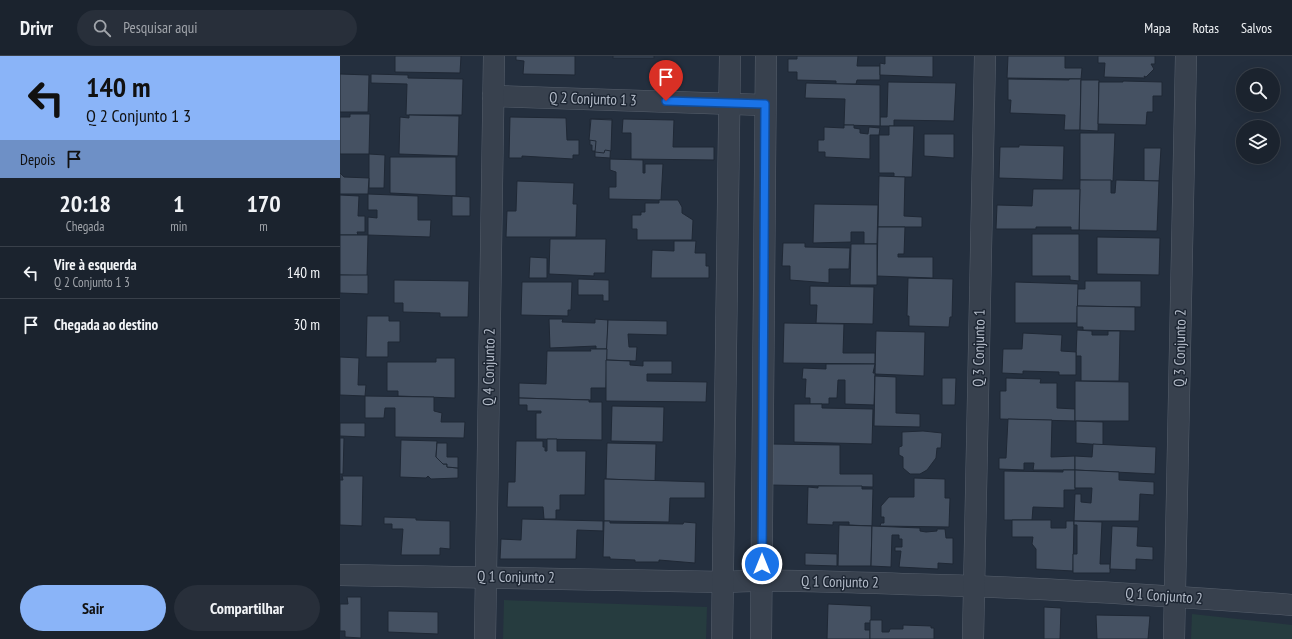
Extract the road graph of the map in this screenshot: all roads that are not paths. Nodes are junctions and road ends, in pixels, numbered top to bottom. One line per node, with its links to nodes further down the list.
1 (494, 56): 6 (street, Q 4 Conjunto 2)
2 (730, 56): 7 (street)
3 (766, 56): 8 (street)
4 (985, 56): 13 (street, Q 3 Conjunto 1)
5 (1186, 56): 14 (street, Q 3 Conjunto 2)
6 (493, 96): 7 (street, Q 2 Conjunto 1 3); 10 (street, Q 4 Conjunto 2)
7 (729, 103): 8 (street, Q 2 Conjunto 1 3); 12 (street)
8 (765, 104): 11 (street)
9 (340, 575): 10 (street, Q 1 Conjunto 2)
10 (486, 576): 12 (street, Q 1 Conjunto 2); 16 (street, Q 4 Conjunto 2)
11 (762, 580): 12 (street, Q 1 Conjunto 2); 13 (street, Q 1 Conjunto 2); 18 (street)
12 (723, 582): 17 (street)
13 (974, 585): 14 (street, Q 1 Conjunto 2); 19 (street, Q 3 Conjunto 1)
14 (1176, 596): 15 (street, Q 1 Conjunto 2); 20 (street, Q 3 Conjunto 2)
15 (1292, 605)
16 (485, 639)
17 (722, 639)
18 (761, 639)
19 (973, 639)
20 (1174, 639)

